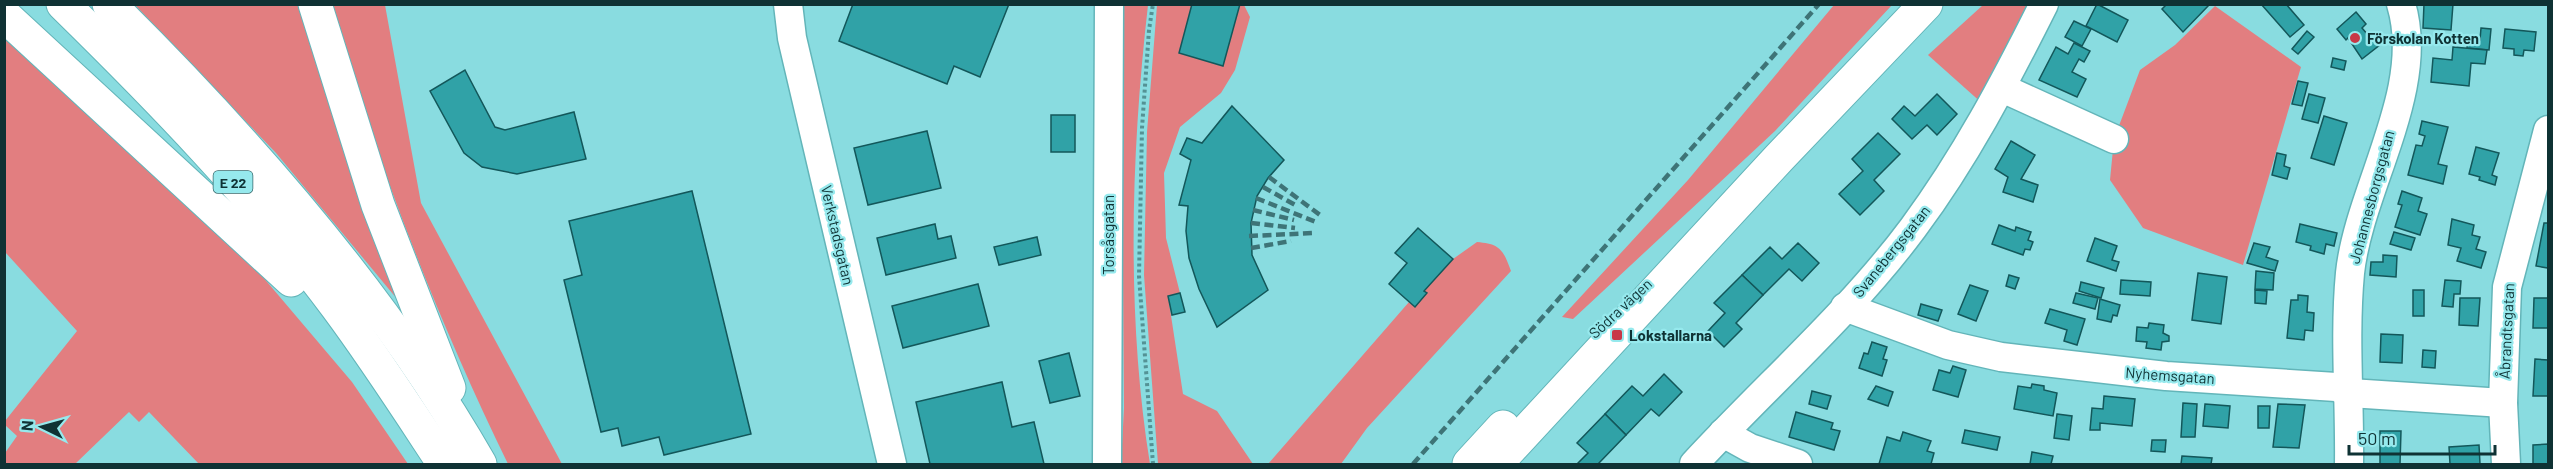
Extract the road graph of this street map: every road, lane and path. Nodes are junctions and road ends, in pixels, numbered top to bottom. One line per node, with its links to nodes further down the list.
1 (63, 4): 15 (main road, E 22)
2 (109, 4): 19 (main road, E 22)
3 (315, 4): 19 (main road)
4 (788, 4): 22 (street, Verkstadsgatan)
5 (1109, 4): 23 (street, Torsåsgatan)
6 (1153, 4): 24 (path)
7 (2044, 4): 11 (street, Svanebergsgatan)
8 (2401, 4): 16 (street, Johannesborgsgatan)
9 (1925, 5): 20 (main road, Södra vägen)
10 (4, 15): 15 (main road)
11 (2002, 88): 13 (street); 14 (street, Svanebergsgatan)
12 (2548, 130): 17 (street, Åbrandtsgatan)
13 (2114, 139)
14 (1845, 307): 16 (street, Nyhemsgatan); 18 (street, Svanebergsgatan)
15 (386, 375): 21 (main road, E 22)
16 (2350, 393): 17 (street, Nyhemsgatan); 27 (street, Johannesborgsgatan)
17 (2503, 403): 28 (street, Åbrandtsgatan)
18 (1723, 433): 25 (street, Svanebergsgatan); 26 (street)
19 (477, 458)
20 (1484, 462)
21 (444, 465)
22 (892, 465)
23 (1107, 465)
24 (1153, 465)
25 (1694, 465)
26 (1798, 465)
27 (2349, 465)
28 (2506, 465)

